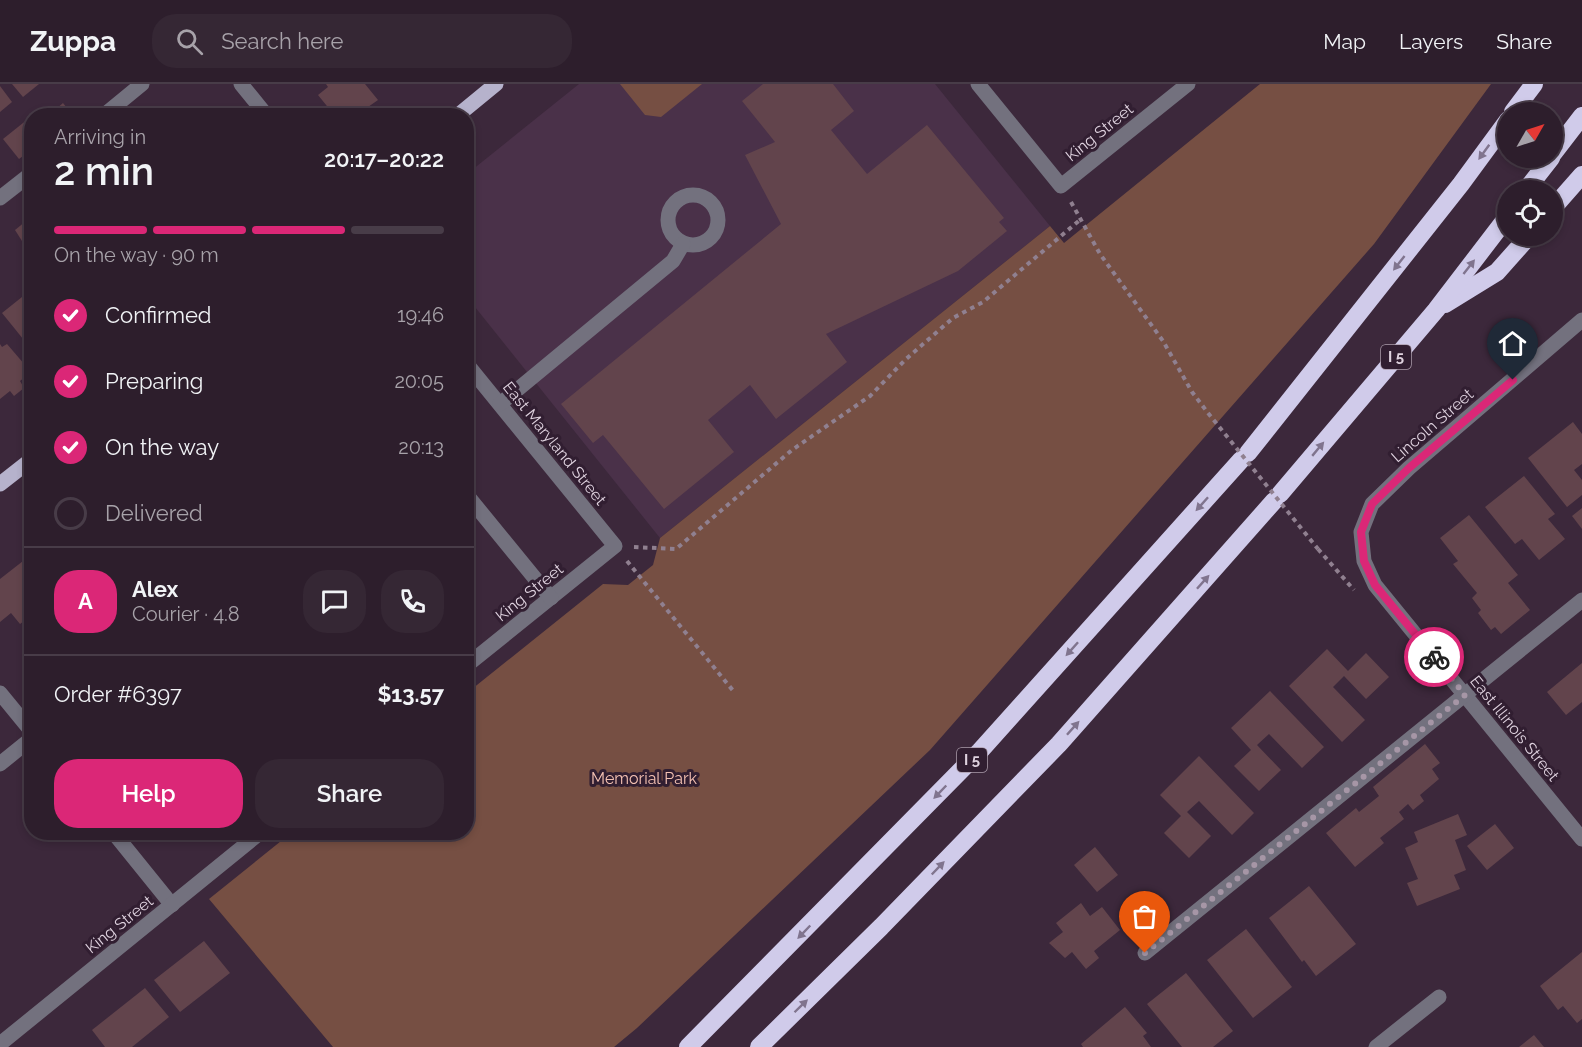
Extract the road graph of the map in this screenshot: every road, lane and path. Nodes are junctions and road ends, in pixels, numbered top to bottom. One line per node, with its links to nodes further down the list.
1 (142, 84): 8 (street)
2 (241, 84): 9 (street)
3 (496, 84): 10 (main road)
4 (978, 84): 18 (street)
5 (1188, 84): 18 (street, King Street)
6 (1534, 84): 7 (highway)
7 (1520, 102)
8 (113, 108)
9 (260, 108)
10 (467, 108)
11 (1582, 116): 13 (highway)
12 (1497, 135): 50 (highway, I 5, one-way to 50)
13 (1563, 141)
14 (1543, 168): 17 (highway)
15 (1582, 175): 19 (highway)
16 (24, 179): 20 (street)
17 (1534, 180)
18 (1061, 186): 21 (path)
19 (1563, 197)
20 (0, 198)
21 (1081, 219): 32 (path); 33 (path, bridge)
22 (1497, 230): 25 (highway, I 5, one-way to 22)
23 (683, 244): 28 (street)
24 (1520, 246): 25 (highway)
25 (1436, 310): 51 (highway, I 5, one-way to 25)
26 (1582, 320): 33 (street, Lincoln Street)
27 (474, 383): 28 (street, East Maryland Street)
28 (500, 404): 32 (street, East Maryland Street)
29 (24, 465): 30 (main road)
30 (0, 484)
31 (474, 504): 34 (street)
32 (615, 546): 34 (street, King Street); 38 (path)
33 (1375, 585): 39 (street, East Illinois Street)
34 (551, 598): 36 (street, King Street)
35 (1582, 600): 39 (street)
36 (474, 660)
37 (0, 693): 40 (street)
38 (735, 693)
39 (1465, 695): 43 (street, East Illinois Street); 47 (street)
40 (24, 722)
41 (24, 744): 42 (street)
42 (0, 764)
43 (1582, 839)
44 (119, 840): 46 (street)
45 (251, 840): 46 (street, King Street)
46 (171, 905): 49 (street, King Street)
47 (1145, 953)
48 (1438, 997): 52 (street)
49 (0, 1044)
50 (688, 1047)
51 (759, 1047)
52 (1376, 1047)

